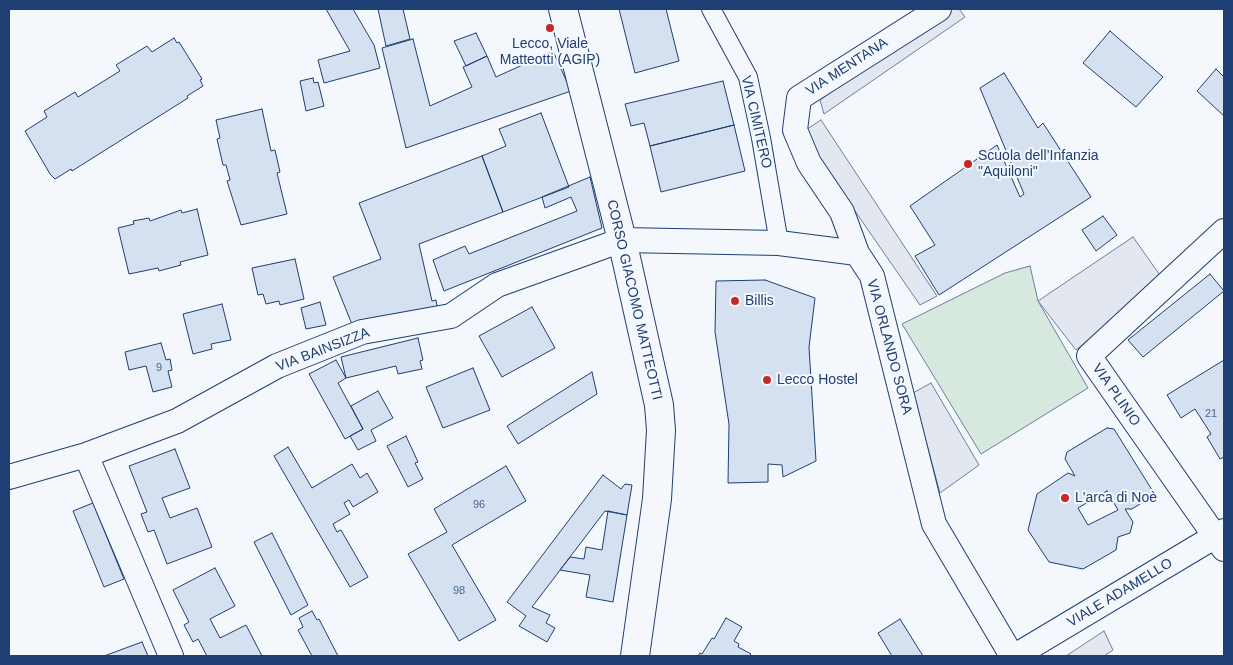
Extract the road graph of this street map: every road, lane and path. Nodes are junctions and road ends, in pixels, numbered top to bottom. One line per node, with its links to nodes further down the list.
1 (563, 9): 5 (street, CORSO GIACOMO MATTEOTTI)
2 (711, 9): 6 (street, VIA CIMITERO)
3 (939, 9): 7 (street, VIA MENTANA)
4 (1224, 231): 10 (street, VIA PLINIO)
5 (622, 240): 6 (street); 8 (street, VIA BAINSIZZA); 12 (street, CORSO GIACOMO MATTEOTTI)
6 (779, 242): 7 (street)
7 (857, 252): 13 (street, VIA ORLANDO SORA)
8 (86, 456): 9 (street, VIA BAINSIZZA); 11 (street)
9 (9, 477)
10 (1221, 539): 13 (street, VIALE ADAMELLO)
11 (171, 656)
12 (635, 656)
13 (1014, 656)

